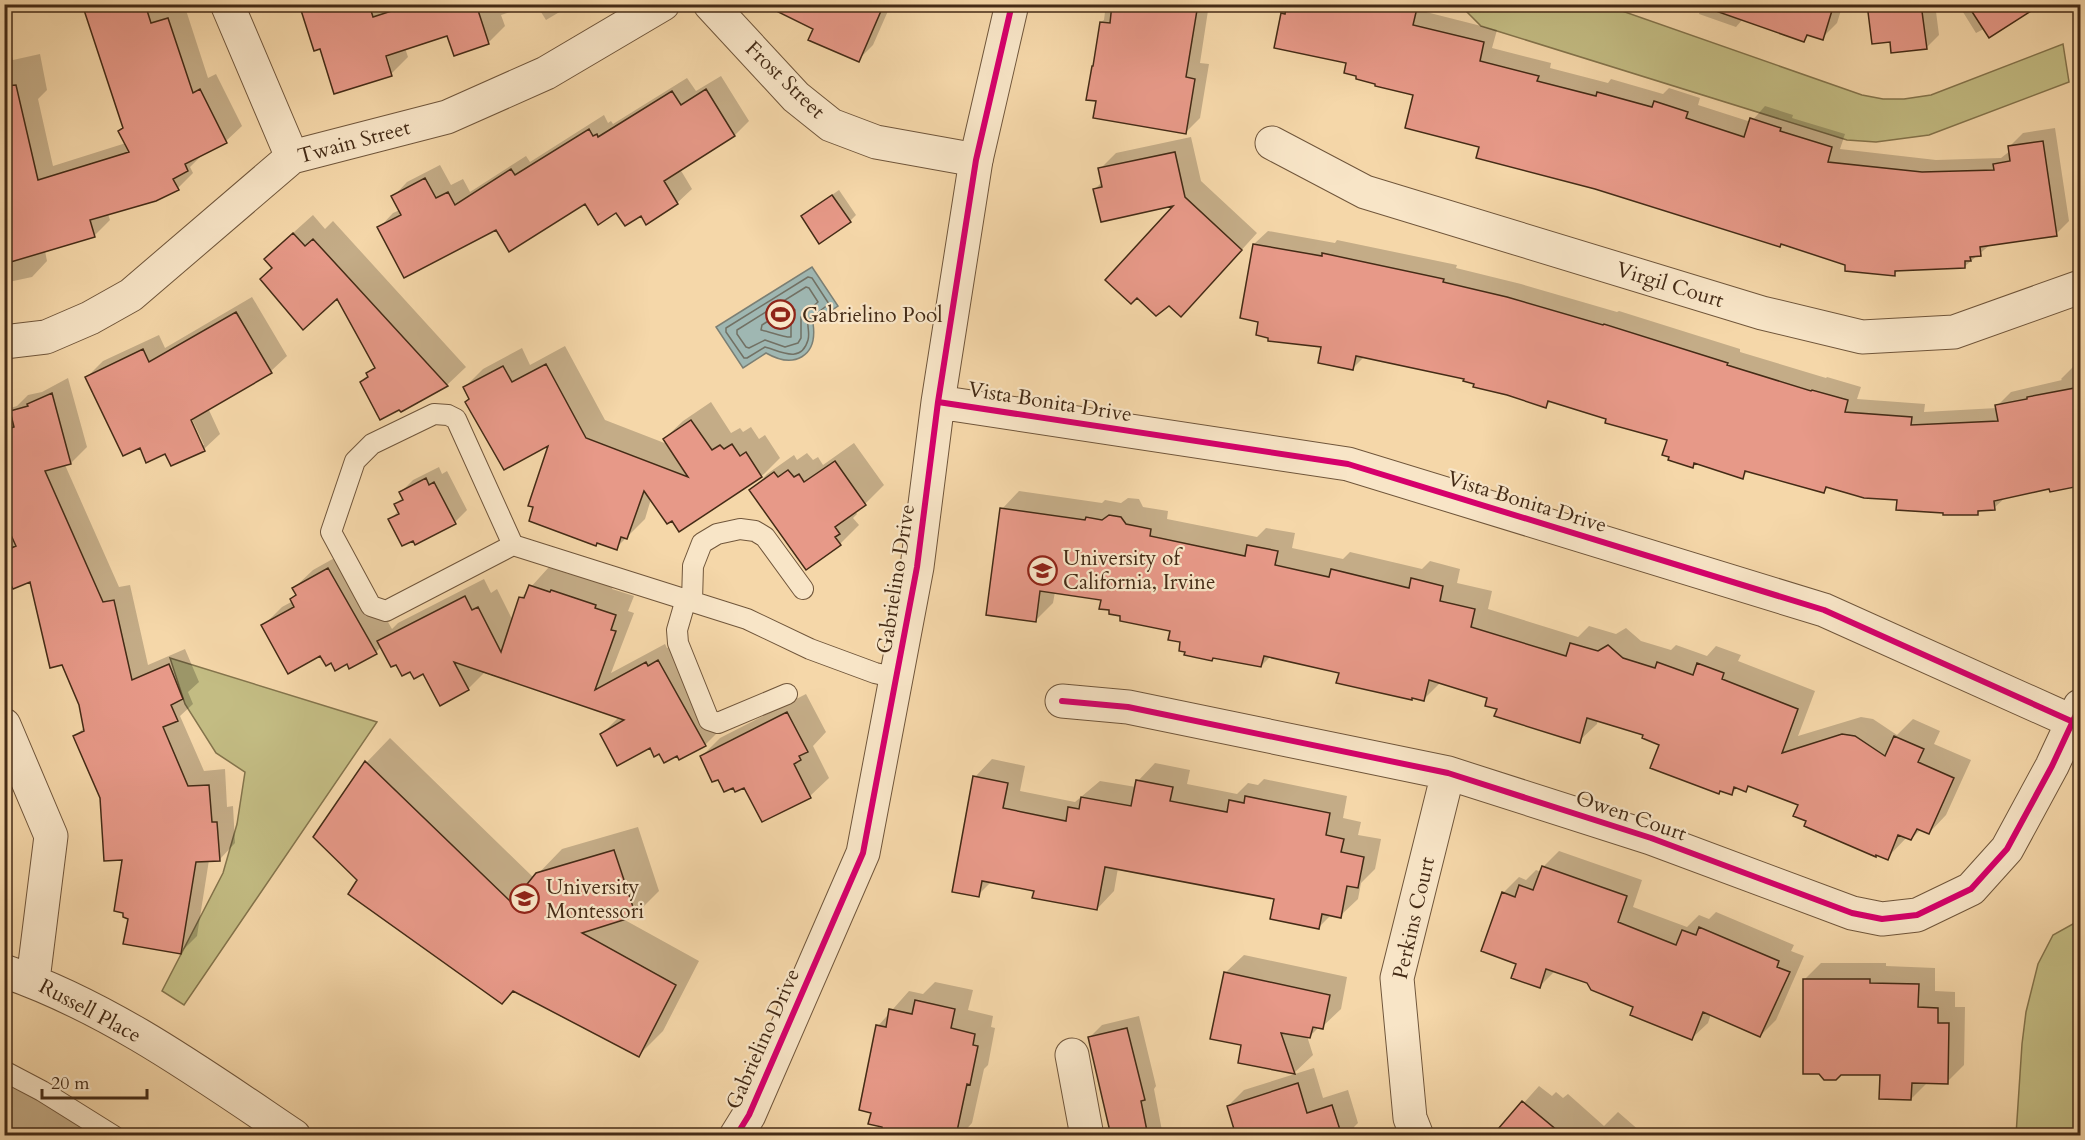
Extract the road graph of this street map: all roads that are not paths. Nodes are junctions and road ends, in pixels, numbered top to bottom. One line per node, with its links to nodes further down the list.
1 (227, 4): 6 (street)
2 (663, 4): 6 (street, Twain Street)
3 (710, 4): 7 (street, Frost Street)
4 (1012, 4): 7 (street, Gabrielino Drive)
5 (1272, 143): 8 (street, Virgil Court)
6 (292, 157): 9 (street, Twain Street)
7 (976, 160): 10 (street, Gabrielino Drive)
8 (2080, 287)
9 (4, 342)
10 (938, 402): 14 (street, Gabrielino Drive); 17 (street, Vista Bonita Drive)
11 (513, 545): 11 (lane); 13 (lane)
12 (803, 589): 13 (lane)
13 (689, 600): 14 (lane); 15 (lane)
14 (897, 678): 25 (street, Gabrielino Drive)
15 (787, 694)
16 (1062, 700): 19 (street, Owen Court)
17 (2078, 717): 19 (street, Owen Court)
18 (4, 725): 20 (street)
19 (1448, 773): 27 (street, Perkins Court)
20 (19, 975): 24 (street, Russell Place)
21 (1072, 1055): 26 (street)
22 (4, 1071): 23 (lane)
23 (114, 1136)
24 (294, 1136)
25 (736, 1136)
26 (1087, 1136)
27 (1417, 1136)

